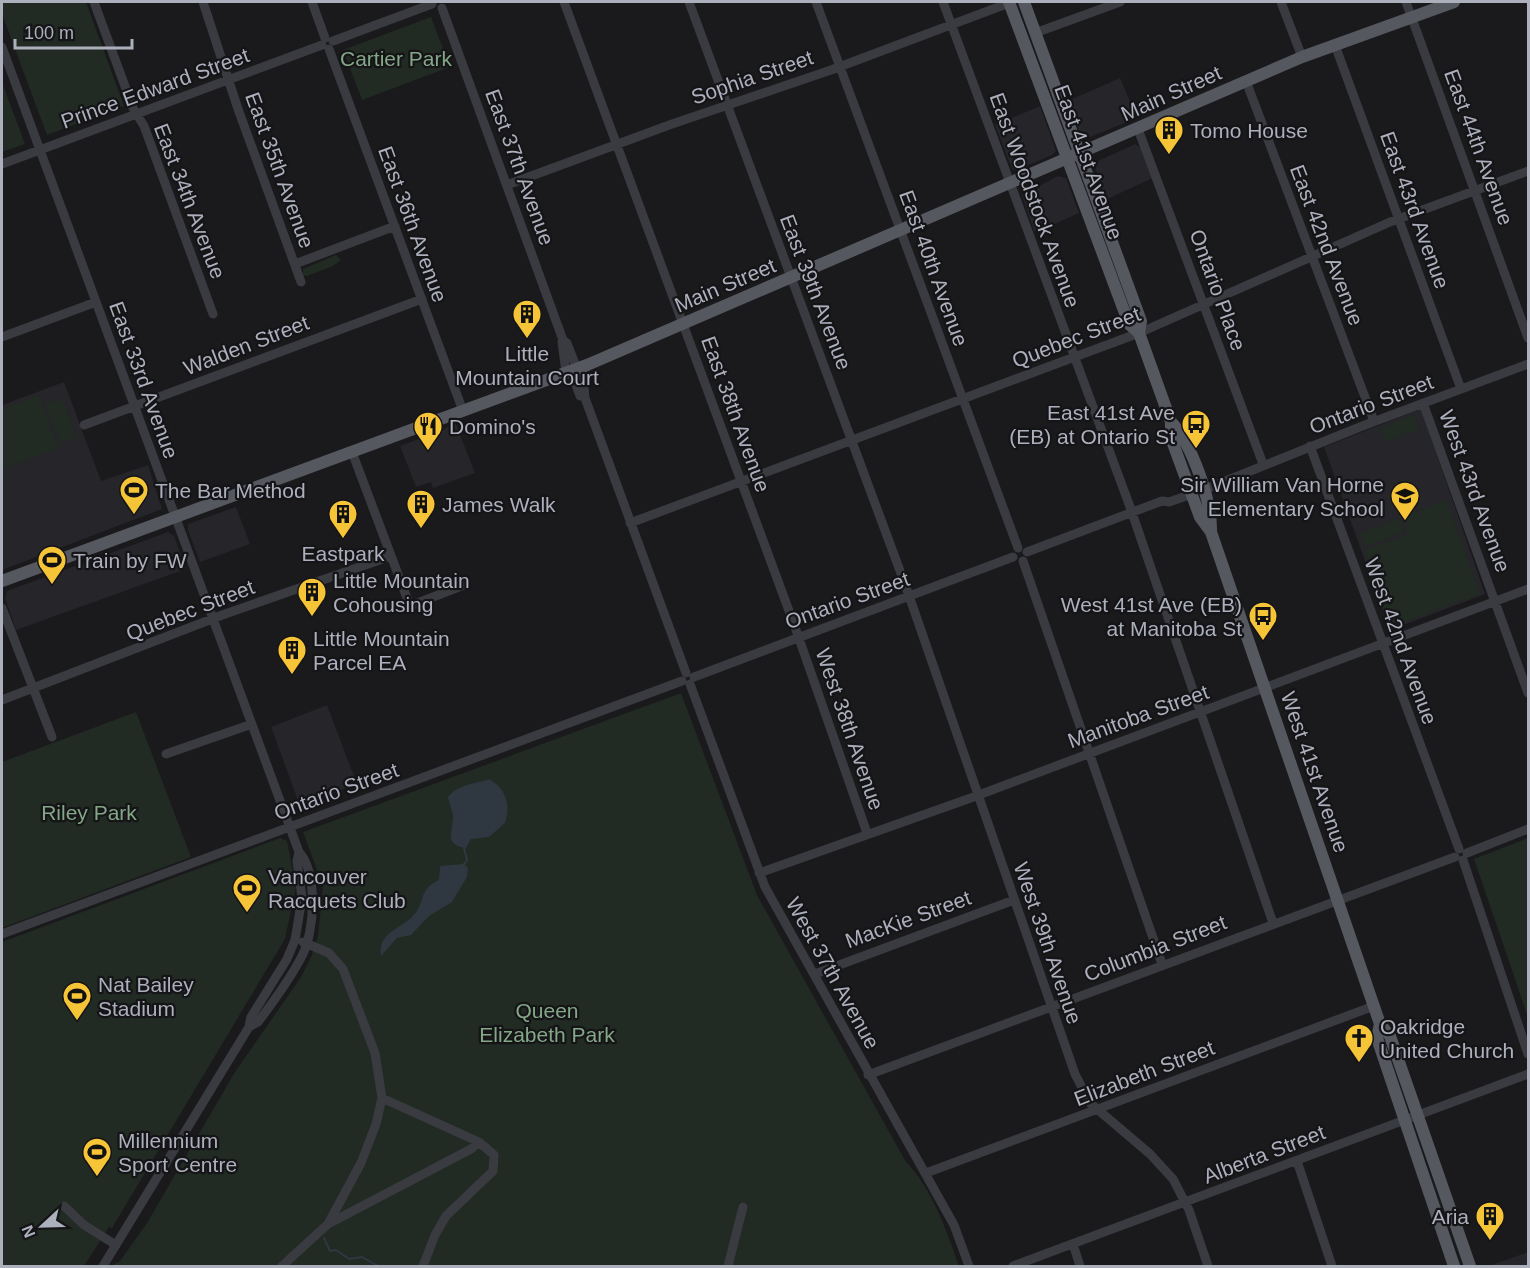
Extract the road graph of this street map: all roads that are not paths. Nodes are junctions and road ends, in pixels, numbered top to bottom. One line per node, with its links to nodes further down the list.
1 (94, 2): 26 (street, East 34th Avenue)
2 (203, 2): 23 (street, East 35th Avenue)
3 (312, 2): 18 (street, East 36th Avenue)
4 (564, 2): 28 (street, East 38th Avenue)
5 (689, 2): 25 (street, East 39th Avenue)
6 (816, 2): 22 (street, East 40th Avenue)
7 (943, 2): 16 (street, East Woodstock Avenue)
8 (1009, 2): 16 (street, Sophia Street); 31 (main road, East 41st Avenue)
9 (1024, 2): 17 (main road, East 41st Avenue)
10 (1120, 2): 17 (street)
11 (1281, 2): 21 (street)
12 (1406, 2): 15 (street, East 44th Avenue)
13 (1454, 2): 15 (main road, Main Street)
14 (438, 4): 18 (street, Prince Edward Street); 35 (street, East 37th Avenue)
15 (1412, 17): 19 (main road, Main Street); 36 (street, East 44th Avenue)
16 (951, 24): 22 (street, Sophia Street); 34 (street, East Woodstock Avenue)
17 (1035, 33): 30 (main road, East 41st Avenue)
18 (327, 43): 23 (street, Prince Edward Street); 38 (street, East 36th Avenue)
19 (1335, 45): 21 (main road, Main Street); 37 (street, East 43rd Avenue)
20 (2, 47): 29 (street, East 33rd Avenue)
21 (1302, 57): 24 (main road, Main Street)
22 (840, 66): 25 (street, Sophia Street); 39 (street, East 40th Avenue)
23 (230, 80): 26 (street, Prince Edward Street); 41 (street, East 35th Avenue)
24 (1246, 81): 27 (main road, Main Street); 40 (street, East 42nd Avenue)
25 (727, 104): 28 (street, Sophia Street); 42 (street, East 39th Avenue)
26 (137, 115): 29 (street, Prince Edward Street); 47 (street, East 34th Avenue)
27 (1138, 129): 30 (main road, Main Street); 46 (street, Ontario Place)
28 (617, 144): 35 (street, Sophia Street); 48 (street, East 38th Avenue)
29 (40, 150): 32 (street, Prince Edward Street); 45 (street, East 33rd Avenue)
30 (1080, 154): 31 (main road, Main Street); 49 (main road, East 41st Avenue)
31 (1067, 160): 34 (main road, Main Street); 49 (main road, East 41st Avenue)
32 (2, 164)
33 (1528, 171): 36 (street, Quebec Street)
34 (1010, 184): 39 (main road, Main Street); 52 (street, East Woodstock Avenue)
35 (507, 185): 54 (street, East 37th Avenue)
36 (1476, 191): 37 (street, Quebec Street); 51 (street, East 44th Avenue)
37 (1398, 219): 40 (street, Quebec Street); 55 (street, East 43rd Avenue)
38 (395, 226): 41 (street); 44 (street, East 36th Avenue)
39 (902, 230): 42 (main road, Main Street); 56 (street, East 40th Avenue)
40 (1312, 257): 46 (street, Quebec Street); 60 (street, East 42nd Avenue)
41 (295, 264): 43 (street, East 35th Avenue)
42 (791, 278): 48 (main road, Main Street); 62 (street, East 39th Avenue)
43 (301, 282)
44 (422, 299): 58 (street, Walden Street); 59 (street, East 36th Avenue)
45 (96, 302): 50 (street); 58 (street, East 33rd Avenue)
46 (1204, 304): 49 (street, Quebec Street); 65 (street, Ontario Place)
47 (213, 314)
48 (683, 325): 54 (main road, Main Street); 66 (street, East 38th Avenue)
49 (1139, 333): 52 (street, Quebec Street); 67 (main road, East 41st Avenue)
50 (2, 337)
51 (1528, 338)
52 (1074, 357): 56 (street, Quebec Street); 68 (street, East Woodstock Avenue)
53 (1528, 364): 55 (street, Ontario Street)
54 (574, 370): 59 (main road, Main Street); 70 (street, East 37th Avenue)
55 (1461, 389): 57 (street, Ontario Street)
56 (962, 398): 62 (street, Quebec Street); 71 (street, East 40th Avenue)
57 (1423, 403): 60 (street, Ontario Street); 79 (street, West 43rd Avenue)
58 (134, 406): 61 (street, Walden Street); 69 (street, East 33rd Avenue)
59 (463, 411): 64 (main road, Main Street)
60 (1374, 421): 63 (street, Ontario Street)
61 (84, 425)
62 (852, 439): 66 (street, Quebec Street); 78 (street, East 39th Avenue)
63 (1310, 446): 65 (street, Ontario Street); 83 (street, West 42nd Avenue)
64 (352, 452): 69 (main road, Main Street); 72 (street)
65 (1263, 464): 67 (street, Ontario Street)
66 (741, 481): 70 (street, Quebec Street); 82 (street, East 38th Avenue)
67 (1197, 489): 68 (street, Ontario Street); 85 (main road, West 41st Avenue)
68 (1132, 513): 74 (street, Ontario Street); 89 (street, East Woodstock Avenue)
69 (175, 516): 75 (main road, Main Street); 81 (street, East 33rd Avenue)
70 (630, 523): 84 (street, East 37th Avenue)
71 (1018, 548): 73 (street); 74 (street)
72 (391, 556): 76 (street); 81 (street, Quebec Street)
73 (1013, 557): 74 (street); 78 (street, Ontario Street)
74 (1025, 557): 92 (street)
75 (2, 581)
76 (464, 585)
77 (1528, 589): 79 (street, Manitoba Street)
78 (909, 596): 82 (street, Ontario Street); 94 (street, West 39th Avenue)
79 (1496, 601): 83 (street, Manitoba Street); 87 (street, West 43rd Avenue)
80 (2, 608): 86 (street)
81 (213, 619): 86 (street, Quebec Street); 90 (street, East 33rd Avenue)
82 (798, 637): 84 (street, Ontario Street); 97 (street, West 38th Avenue)
83 (1383, 644): 85 (street, Manitoba Street); 99 (street, West 42nd Avenue)
84 (688, 679): 95 (street, Ontario Street); 100 (street, West 37th Avenue)
85 (1265, 688): 89 (street, Manitoba Street); 102 (main road, West 41st Avenue)
86 (32, 689): 88 (street, Quebec Street); 91 (street)
87 (1528, 693)
88 (2, 700)
89 (1200, 713): 92 (street, Manitoba Street); 103 (street, East Woodstock Avenue)
90 (252, 724): 93 (street); 95 (street, East 33rd Avenue)
91 (52, 737)
92 (1089, 753): 94 (street, Manitoba Street); 107 (street)
93 (166, 754)
94 (978, 795): 97 (street, Manitoba Street); 101 (street, West 39th Avenue)
95 (290, 827): 98 (street, East 33rd Avenue); 104 (street, Ontario Street)
96 (1528, 829): 99 (street, Columbia Street)
97 (867, 834): 100 (street, Manitoba Street)
98 (299, 852): 105 (street); 106 (street, East 33rd Avenue)
99 (1461, 855): 102 (street, Columbia Street); 113 (street, West 42nd Avenue)
100 (759, 873): 108 (street, West 37th Avenue)
101 (1014, 900): 108 (street, MacKie Street); 110 (street, West 39th Avenue)
102 (1338, 900): 103 (street, Columbia Street); 109 (main road, West 41st Avenue)
103 (1273, 923): 107 (street, Columbia Street)
104 (2, 934)
105 (295, 939): 106 (street); 112 (street)
106 (307, 943): 112 (street); 116 (street)
107 (1162, 964): 110 (street, Columbia Street)
108 (815, 974): 115 (street, West 37th Avenue)
109 (1374, 1006): 111 (main road, West 41st Avenue); 117 (street, Elizabeth Street)
110 (1050, 1007): 115 (street, Columbia Street); 117 (street, West 39th Avenue)
111 (1380, 1024): 118 (main road, West 41st Avenue); 119 (main road, West 41st Avenue)
112 (249, 1027): 128 (street)
113 (1528, 1054)
114 (1528, 1074): 118 (street, Alberta Street)
115 (868, 1075): 122 (street, West 37th Avenue)
116 (382, 1098): 120 (street); 126 (street)
117 (1097, 1109): 122 (street, Elizabeth Street); 123 (street, West 39th Avenue)
118 (1418, 1116): 119 (street, Alberta Street); 139 (main road, West 41st Avenue)
119 (1405, 1121): 121 (street, Alberta Street); 138 (main road, West 41st Avenue)
120 (479, 1142): 126 (street); 131 (street)
121 (1297, 1161): 123 (street, Alberta Street); 137 (street)
122 (926, 1173): 133 (street, West 37th Avenue)
123 (1185, 1203): 127 (street, Alberta Street); 136 (street, West 39th Avenue)
124 (64, 1206): 128 (street)
125 (742, 1207): 132 (street)
126 (328, 1224): 130 (street)
127 (1073, 1244): 134 (street, Alberta Street); 135 (street)
128 (116, 1245): 129 (street)
129 (103, 1266)
130 (282, 1266)
131 (423, 1266)
132 (728, 1266)
133 (969, 1266)
134 (1013, 1266)
135 (1080, 1266)
136 (1208, 1266)
137 (1332, 1266)
138 (1454, 1266)
139 (1470, 1266)

